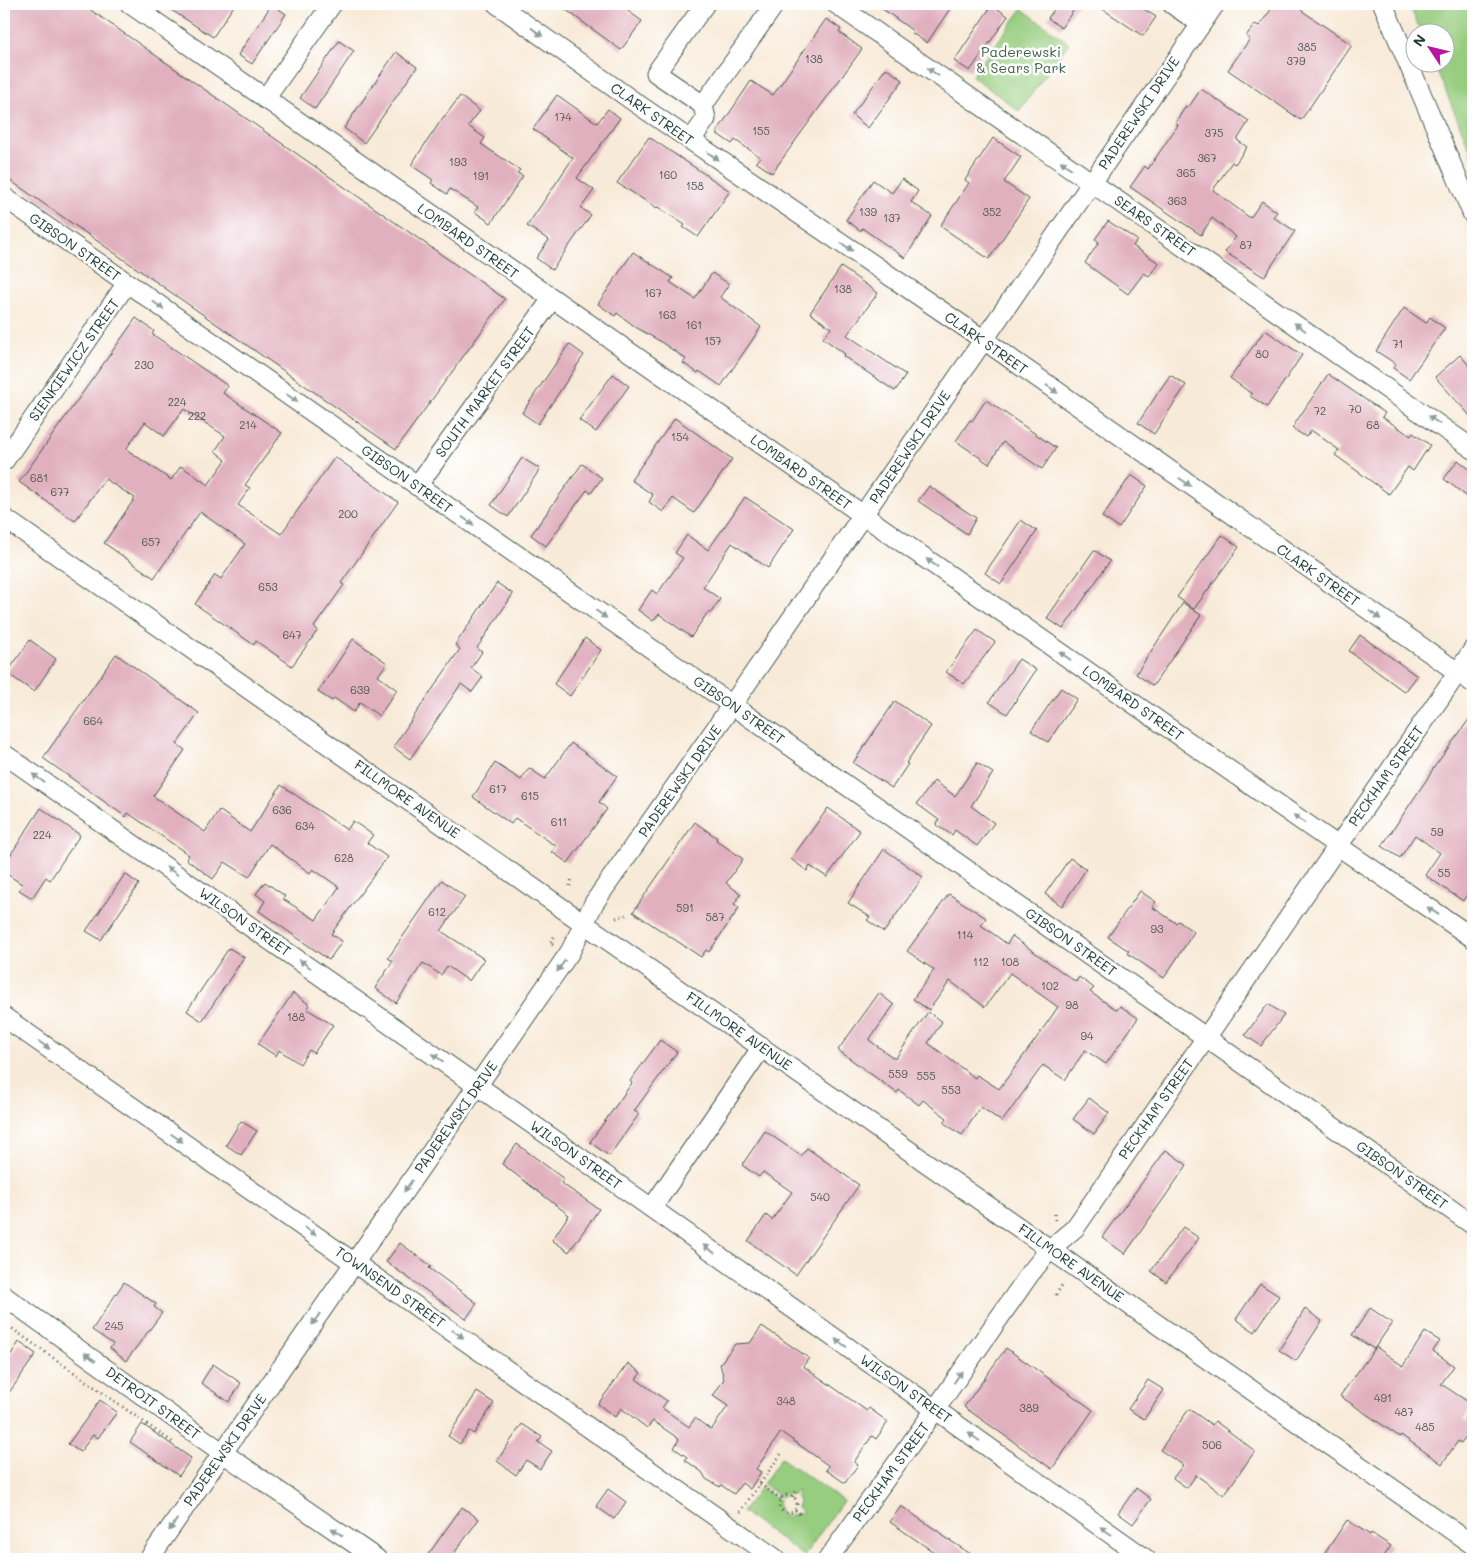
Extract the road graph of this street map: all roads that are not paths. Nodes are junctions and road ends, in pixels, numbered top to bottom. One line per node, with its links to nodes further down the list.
1 (130, 4): 11 (street, LOMBARD STREET)
2 (332, 4): 11 (street)
3 (497, 4): 13 (street, CLARK STREET, one-way to 13)
4 (705, 4): 12 (street)
5 (774, 4): 12 (street)
6 (836, 4): 14 (street, SEARS STREET, one-way to 6)
7 (1172, 4): 10 (street)
8 (1215, 4): 10 (street, PADEREWSKI DRIVE)
9 (1383, 4): 16 (street)
10 (1201, 24): 14 (street, PADEREWSKI DRIVE)
11 (266, 99): 18 (street, LOMBARD STREET)
12 (703, 105): 13 (street)
13 (691, 140): 19 (street, CLARK STREET, one-way to 19)
14 (1092, 183): 19 (street, PADEREWSKI DRIVE); 20 (street, SEARS STREET, one-way to 14)
15 (4, 197): 17 (street, GIBSON STREET)
16 (1473, 215)
17 (127, 284): 21 (street, SIENKIEWICZ STREET); 22 (street, GIBSON STREET, one-way to 22)
18 (552, 299): 22 (street, SOUTH MARKET STREET); 23 (street, LOMBARD STREET)
19 (984, 340): 23 (street, PADEREWSKI DRIVE); 26 (street, CLARK STREET, one-way to 26)
20 (1473, 449)
21 (4, 461)
22 (417, 486): 28 (street, GIBSON STREET, one-way to 28)
23 (863, 515): 28 (street, PADEREWSKI DRIVE); 30 (street, LOMBARD STREET, one-way to 23)
24 (4, 518): 31 (street, FILLMORE AVENUE)
25 (1473, 650): 26 (street, PECKHAM STREET)
26 (1458, 673): 27 (street, CLARK STREET); 30 (street, PECKHAM STREET)
27 (1473, 683)
28 (732, 705): 31 (street, PADEREWSKI DRIVE); 34 (street, GIBSON STREET)
29 (4, 754): 36 (street, WILSON STREET, one-way to 29)
30 (1338, 846): 32 (street, LOMBARD STREET, one-way to 30); 34 (street, PECKHAM STREET)
31 (584, 924): 35 (street, FILLMORE AVENUE); 36 (street, PADEREWSKI DRIVE, one-way to 36)
32 (1473, 938)
33 (4, 1017): 40 (street, TOWNSEND STREET, one-way to 40)
34 (1206, 1037): 38 (street, GIBSON STREET); 39 (street, PECKHAM STREET)
35 (762, 1047): 37 (street); 39 (street, FILLMORE AVENUE)
36 (478, 1086): 37 (street, WILSON STREET); 40 (street, PADEREWSKI DRIVE, one-way to 40)
37 (652, 1208): 42 (street, WILSON STREET, one-way to 37)
38 (1473, 1225)
39 (1050, 1249): 42 (street, PECKHAM STREET, one-way to 39); 44 (street, FILLMORE AVENUE)
40 (355, 1263): 43 (street, PADEREWSKI DRIVE, one-way to 43); 47 (street, TOWNSEND STREET, one-way to 47)
41 (4, 1296): 43 (street, DETROIT STREET, one-way to 41)
42 (935, 1410): 48 (street, PECKHAM STREET); 49 (street, WILSON STREET, one-way to 42)
43 (223, 1453): 45 (street, PADEREWSKI DRIVE, one-way to 45); 46 (street, DETROIT STREET, one-way to 43)
44 (1473, 1545)
45 (149, 1559)
46 (377, 1559)
47 (776, 1559)
48 (828, 1559)
49 (1146, 1559)

